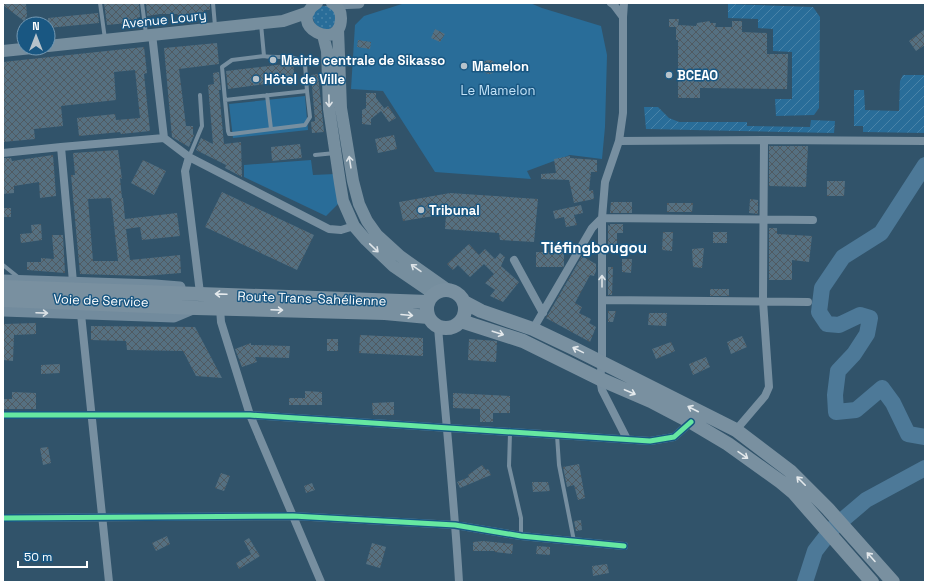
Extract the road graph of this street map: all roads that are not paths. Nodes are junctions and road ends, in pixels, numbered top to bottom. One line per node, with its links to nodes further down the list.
1 (100, 3): 18 (lane)
2 (142, 3): 16 (lane)
3 (213, 3): 14 (lane)
4 (359, 3): 7 (main road); 9 (main road)
5 (611, 3): 10 (street)
6 (624, 3): 10 (street)
7 (333, 4): 9 (main road)
8 (313, 7): 11 (main road); 13 (main road)
9 (341, 15): 15 (main road)
10 (623, 17): 31 (street)
11 (283, 21): 12 (main road, Avenue Loury); 13 (main road)
12 (261, 24): 14 (main road, Avenue Loury); 22 (lane)
13 (309, 26): 17 (main road)
14 (216, 28): 16 (main road, Avenue Loury)
15 (338, 29): 17 (main road); 47 (main road, one-way to 15)
16 (149, 35): 18 (main road, Avenue Loury); 28 (street)
17 (323, 35): 34 (main road, one-way to 34)
18 (105, 40): 19 (main road, Avenue Loury)
19 (56, 45)
20 (16, 50): 21 (main road)
21 (3, 51)
22 (264, 56): 23 (lane); 26 (lane)
23 (307, 91): 25 (lane); 27 (lane)
24 (200, 95): 36 (lane)
25 (267, 96): 26 (lane); 27 (lane)
26 (225, 100): 27 (lane)
27 (271, 129)
28 (164, 138): 32 (street); 36 (street)
29 (764, 140): 30 (street); 31 (street); 38 (street)
30 (925, 141)
31 (619, 142): 37 (street)
32 (61, 147): 33 (street); 45 (street)
33 (3, 153)
34 (335, 154): 35 (lane); 40 (main road)
35 (316, 155)
36 (190, 157): 40 (street); 48 (street)
37 (602, 218): 38 (street); 51 (street, one-way to 37); 58 (street)
38 (763, 220): 39 (street); 52 (street)
39 (813, 220)
40 (354, 226): 49 (main road, one-way to 49)
41 (514, 260): 58 (street)
42 (3, 265): 44 (lane)
43 (3, 280): 44 (main road, Voie de Service)
44 (22, 280): 45 (main road, Voie de Service)
45 (73, 282): 48 (main road, Voie de Service)
46 (3, 287): 48 (highway, Route Trans-Sahélienne)
47 (448, 290): 49 (highway, Route Trans-Sahélienne); 53 (highway)
48 (198, 293): 49 (highway, Route Trans-Sahélienne, one-way to 48)
49 (431, 298): 60 (highway)
50 (3, 300): 55 (highway, Route Trans-Sahélienne)
51 (602, 300): 52 (street); 64 (street)
52 (762, 301): 54 (street); 71 (street)
53 (464, 302): 61 (highway); 63 (highway)
54 (808, 302)
55 (196, 308): 56 (highway, Route Trans-Sahélienne); 59 (main road, Voie de Service)
56 (220, 308): 60 (highway, Route Trans-Sahélienne, one-way to 60); 68 (street)
57 (3, 311): 59 (main road, Voie de Service, one-way to 59)
58 (544, 313): 63 (street)
59 (81, 314): 67 (street)
60 (428, 317): 62 (highway)
61 (461, 321): 62 (highway); 65 (highway, one-way to 65)
62 (438, 327): 70 (street)
63 (533, 329): 64 (highway, one-way to 63)
64 (602, 362): 65 (street); 71 (highway, one-way to 64)
65 (600, 379): 69 (highway, one-way to 69); 74 (street)
66 (3, 415): 67 (street)
67 (92, 415): 68 (street); 76 (street)
68 (250, 416): 70 (street); 75 (street)
69 (691, 422): 74 (street); 85 (highway, one-way to 85)
70 (446, 428): 72 (street); 78 (street)
71 (736, 430): 86 (highway, one-way to 71)
72 (510, 433): 73 (street); 79 (lane)
73 (557, 435): 74 (street); 80 (lane)
74 (627, 439)
75 (293, 516): 76 (street); 78 (street); 83 (street)
76 (103, 517): 77 (street); 82 (street)
77 (3, 518)
78 (455, 525): 79 (street); 84 (street)
79 (521, 536): 80 (street)
80 (574, 541): 81 (street)
81 (624, 546)
82 (109, 582)
83 (321, 582)
84 (459, 582)
85 (872, 582)
86 (893, 582)

